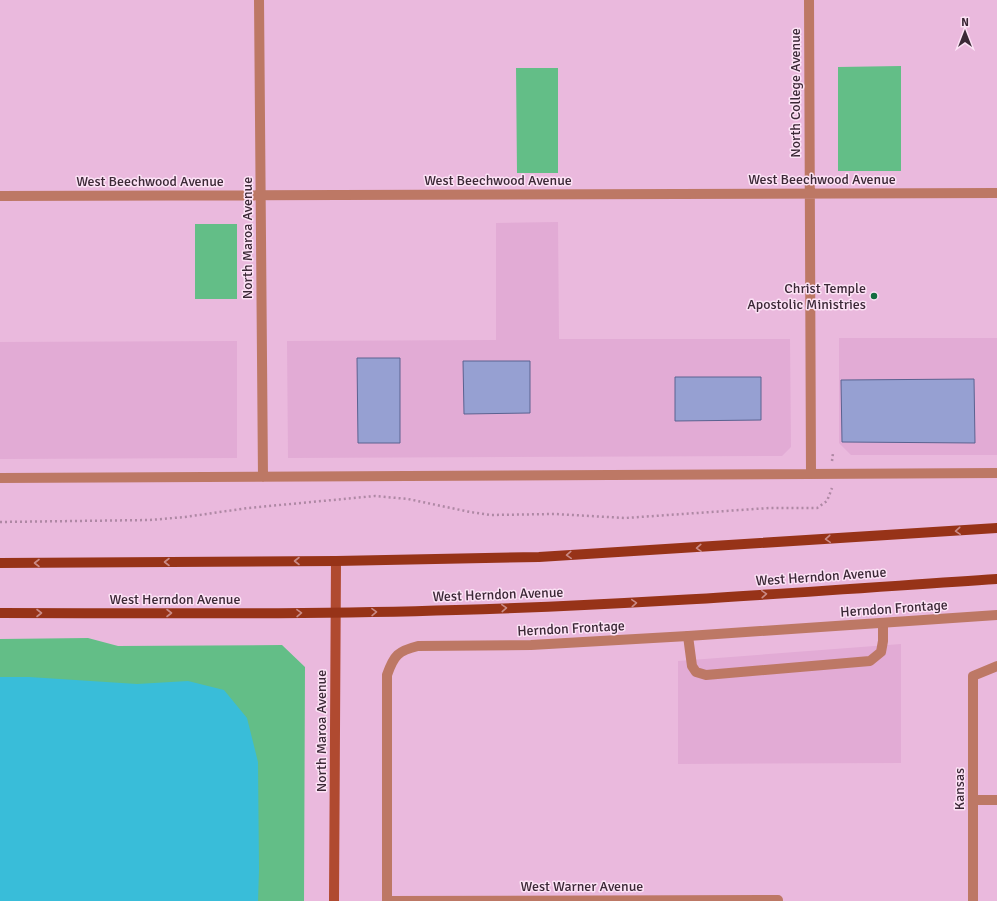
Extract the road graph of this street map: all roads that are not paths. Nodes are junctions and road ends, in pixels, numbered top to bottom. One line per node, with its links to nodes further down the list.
1 (259, 0): 5 (street, North Maroa Avenue)
2 (809, 0): 3 (street, North College Avenue)
3 (810, 193): 4 (street, West Beechwood Avenue); 5 (street, West Beechwood Avenue); 8 (street, North College Avenue)
4 (997, 193)
5 (261, 195): 6 (street, West Beechwood Avenue); 9 (street, North Maroa Avenue)
6 (0, 196)
7 (997, 473): 8 (street)
8 (811, 474): 9 (street)
9 (263, 476): 10 (street)
10 (0, 478)
11 (997, 528): 12 (main road, one-way to 12)
12 (336, 561): 13 (main road, one-way to 13); 15 (main road, North Maroa Avenue)
13 (0, 563)
14 (997, 579): 15 (main road, West Herndon Avenue, one-way to 14)
15 (335, 612): 16 (main road, West Herndon Avenue, one-way to 15); 24 (main road, North Maroa Avenue)
16 (0, 613)
17 (997, 615): 18 (street, Herndon Frontage)
18 (883, 623): 19 (street, Herndon Frontage); 19 (street)
19 (688, 636): 25 (street, Herndon Frontage)
20 (997, 666): 21 (street, Kansas)
21 (973, 800): 22 (street); 26 (street, Kansas)
22 (997, 800)
23 (778, 900): 25 (street, West Warner Avenue)
24 (334, 901)
25 (387, 901)
26 (973, 901)

